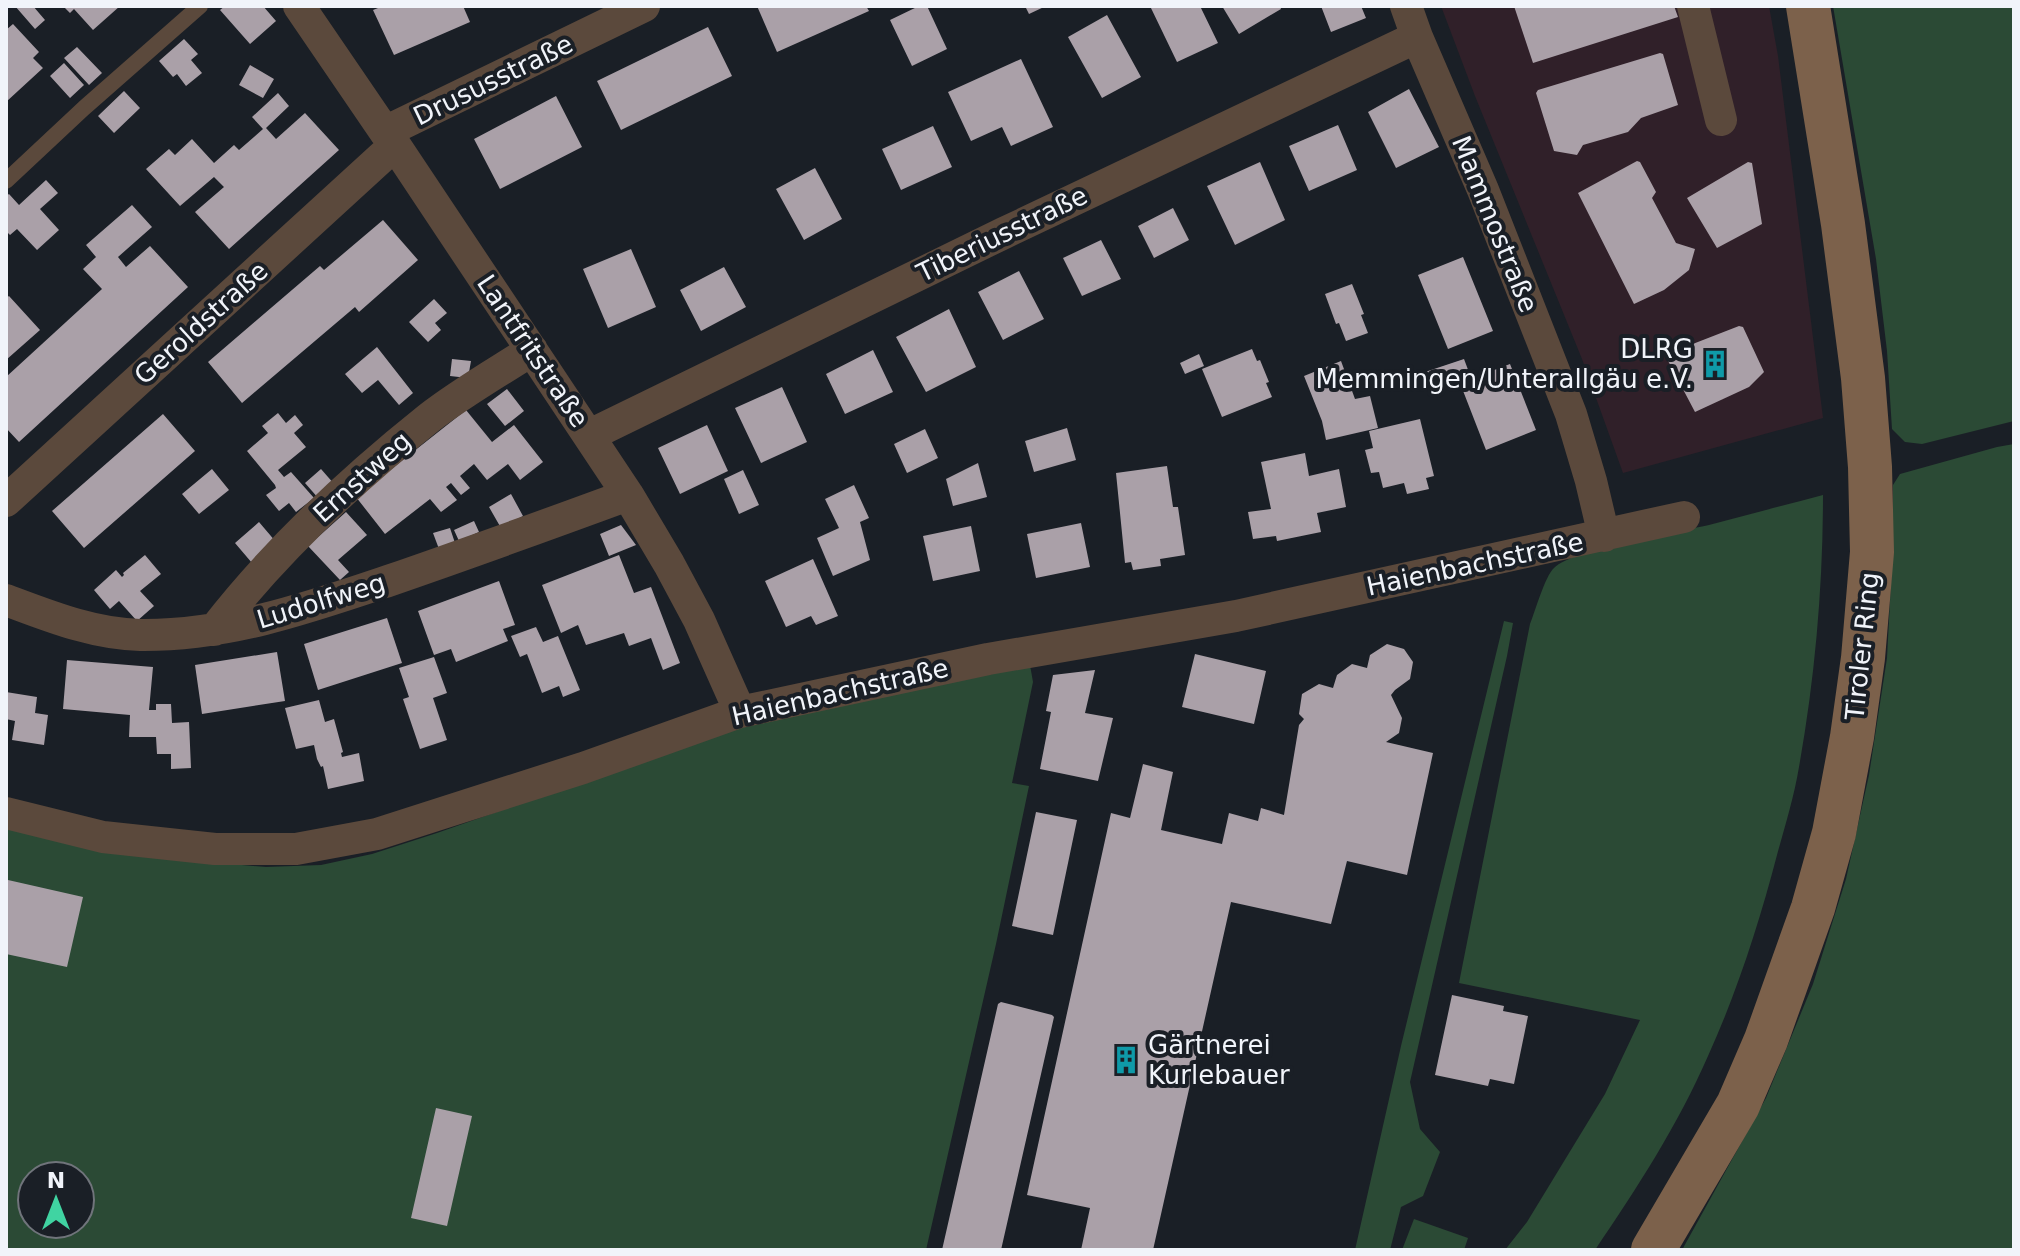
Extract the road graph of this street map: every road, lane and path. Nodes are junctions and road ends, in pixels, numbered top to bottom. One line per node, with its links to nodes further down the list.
1 (200, 6): 10 (lane)
2 (299, 6): 9 (street, Lantfritstraße)
3 (644, 6): 9 (street, Drususstraße)
4 (1406, 6): 7 (street, Mammostraße)
5 (1693, 6): 8 (street)
6 (1808, 6): 21 (main road, Tiroler Ring)
7 (1417, 37): 12 (street, Tiberiusstraße); 16 (street, Mammostraße)
8 (1721, 120)
9 (390, 138): 11 (street, Lantfritstraße); 14 (street, Geroldstraße)
10 (6, 181)
11 (532, 350): 12 (street, Lantfritstraße); 18 (street, Ernstweg)
12 (590, 435): 13 (street, Lantfritstraße)
13 (628, 495): 18 (street, Ludolfweg); 19 (street, Lantfritstraße)
14 (6, 501)
15 (1684, 517): 16 (street, Haienbachstraße)
16 (1604, 536): 19 (street, Haienbachstraße)
17 (6, 600): 18 (street, Ludolfweg)
18 (214, 630)
19 (740, 712): 20 (street, Haienbachstraße)
20 (6, 813)
21 (1653, 1250)

